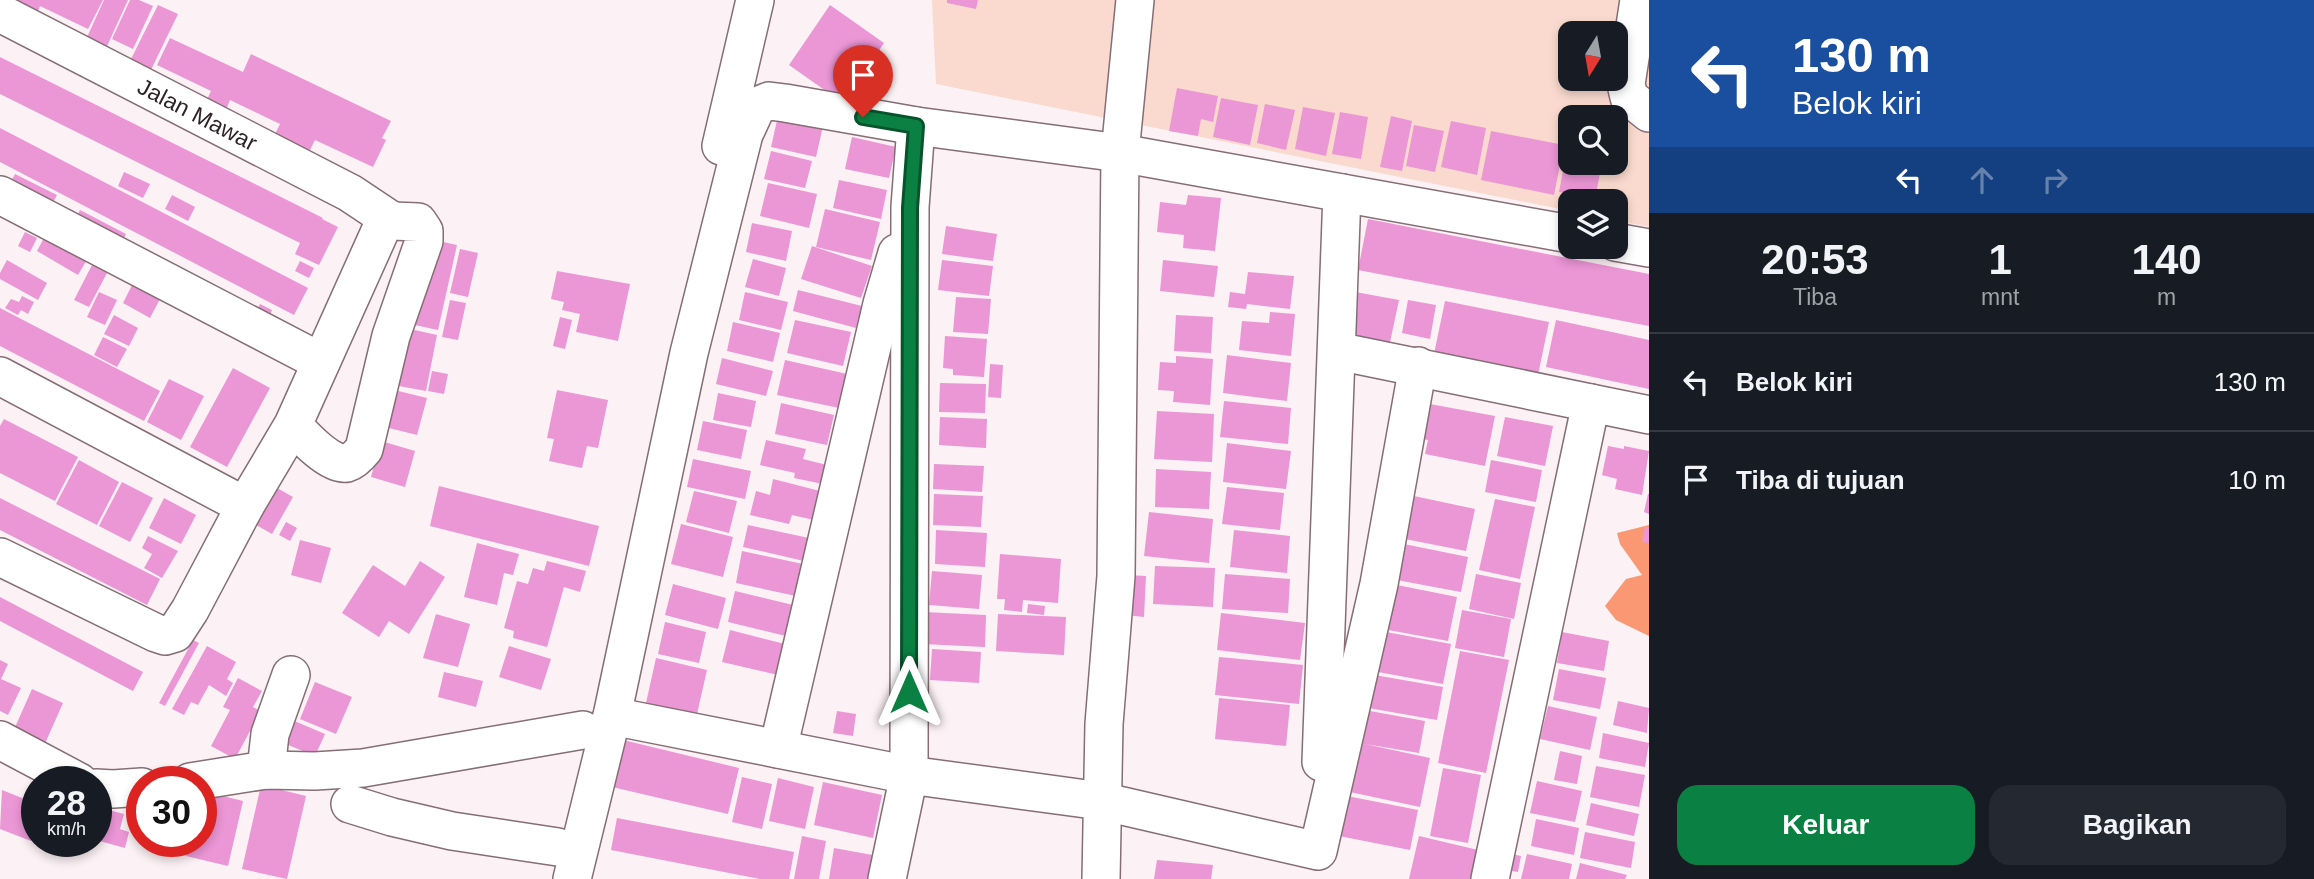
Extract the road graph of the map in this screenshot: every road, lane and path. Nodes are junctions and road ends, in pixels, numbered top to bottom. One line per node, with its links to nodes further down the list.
1 (755, 0): 25 (street)
2 (1135, 0): 7 (street)
3 (1639, 0): 5 (street)
4 (0, 13): 11 (street, Jalan Mawar)
5 (1649, 113)
6 (916, 126): 7 (street); 10 (street); 25 (street)
7 (1120, 153): 8 (street); 32 (street)
8 (1342, 193): 12 (street); 15 (street)
9 (0, 195): 16 (street)
10 (910, 208): 27 (street); 30 (street)
11 (392, 220): 16 (street); 21 (street, Jalan Mawar)
12 (1558, 232)
13 (1628, 244): 14 (street)
14 (1649, 248)
15 (1337, 351): 17 (street); 34 (street)
16 (321, 362): 21 (street)
17 (1418, 366): 19 (street); 34 (street)
18 (0, 376): 22 (street)
19 (1591, 402): 20 (street); 38 (street)
20 (1649, 415)
21 (293, 425): 22 (street)
22 (245, 506): 23 (street)
23 (0, 557)
24 (291, 675): 29 (street)
25 (598, 723): 27 (street); 29 (street); 35 (street)
26 (0, 740): 28 (street)
27 (778, 749): 30 (street)
28 (49, 766)
29 (266, 770): 31 (street)
30 (909, 775): 32 (street); 36 (street)
31 (217, 778)
32 (1101, 801): 34 (street); 37 (street)
33 (350, 804): 35 (street)
34 (1318, 865)
35 (568, 872)
36 (887, 879)
37 (1101, 879)
38 (1490, 879)

